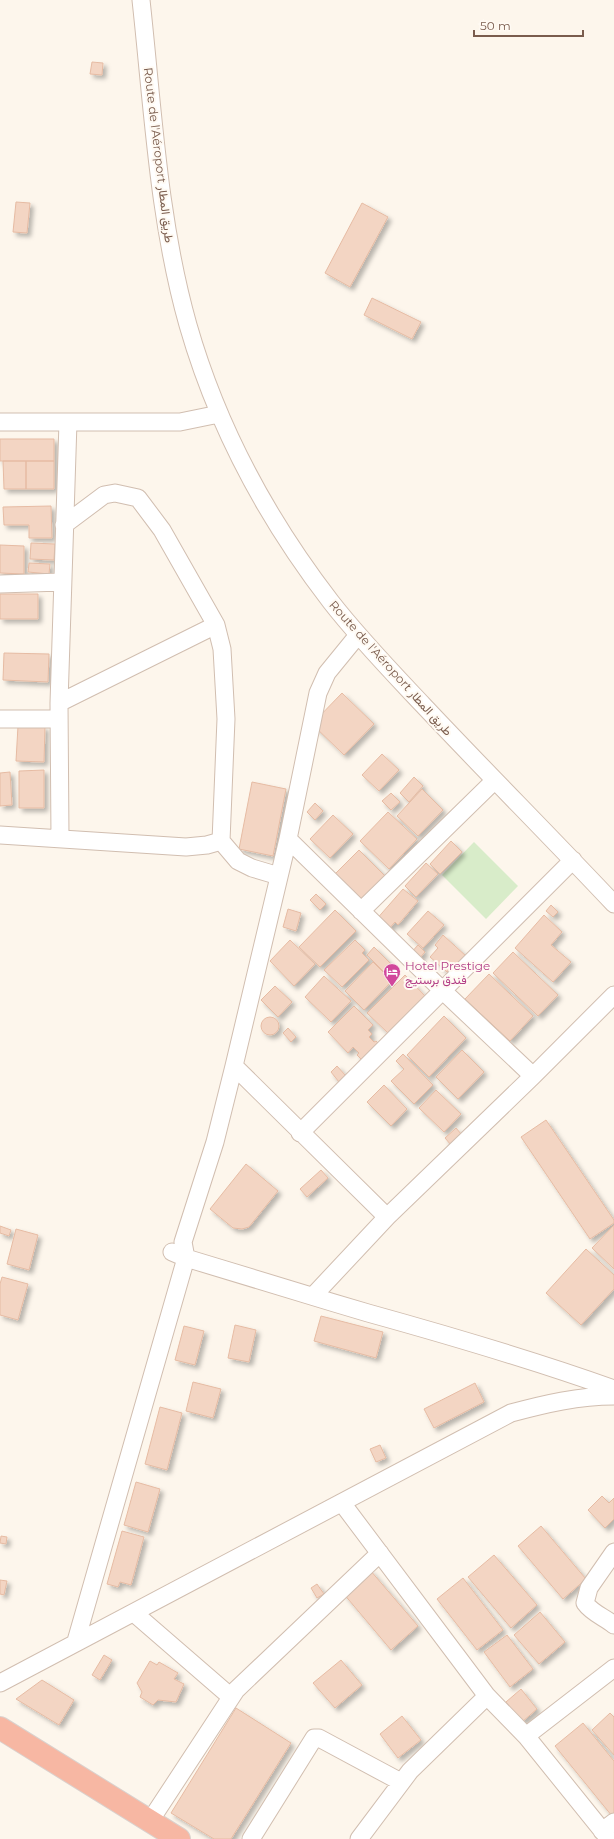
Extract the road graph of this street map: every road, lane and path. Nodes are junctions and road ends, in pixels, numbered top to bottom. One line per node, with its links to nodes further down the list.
1 (141, 0): 2 (street, Route de l'Aéroport طريق المطار)
2 (219, 414): 4 (street); 9 (street, Route de l'Aéroport طريق المطار)
3 (0, 422): 4 (street)
4 (68, 422): 5 (street)
5 (64, 525): 6 (street); 8 (street)
6 (62, 582): 7 (street); 10 (street)
7 (0, 584)
8 (216, 625): 10 (street); 16 (street)
9 (358, 635): 12 (street, Route de l'Aéroport طريق المطار); 15 (street)
10 (59, 711): 11 (street); 14 (street)
11 (0, 719)
12 (494, 781): 17 (street, Route de l'Aéroport طريق المطار); 20 (street)
13 (0, 835): 14 (street)
14 (60, 838): 16 (street)
15 (288, 839): 18 (street); 20 (street)
16 (222, 841): 18 (street)
17 (573, 860): 19 (street, Route de l'Aéroport طريق المطار); 21 (street)
18 (279, 876): 23 (street)
19 (614, 904)
20 (361, 911): 21 (street)
21 (442, 990): 24 (street); 25 (street)
22 (614, 995): 24 (street)
23 (234, 1066): 25 (street); 27 (street)
24 (533, 1076): 26 (street)
25 (300, 1133): 26 (street)
26 (387, 1217): 28 (street)
27 (179, 1255): 28 (street); 36 (street)
28 (313, 1296): 29 (street)
29 (614, 1389)
30 (614, 1396): 31 (street)
31 (342, 1502): 33 (street); 34 (street)
32 (614, 1552): 35 (street)
33 (380, 1553): 39 (street); 40 (street)
34 (134, 1613): 36 (street); 40 (street)
35 (614, 1625)
36 (76, 1641): 38 (street)
37 (614, 1668): 42 (street)
38 (0, 1683)
39 (487, 1696): 42 (street); 43 (street)
40 (231, 1697): 44 (street)
41 (0, 1728): 44 (highway)
42 (526, 1736): 45 (street)
43 (401, 1782): 47 (street); 48 (street)
44 (150, 1821): 46 (highway)
45 (608, 1831)
46 (179, 1839)
47 (251, 1839)
48 (359, 1839)

